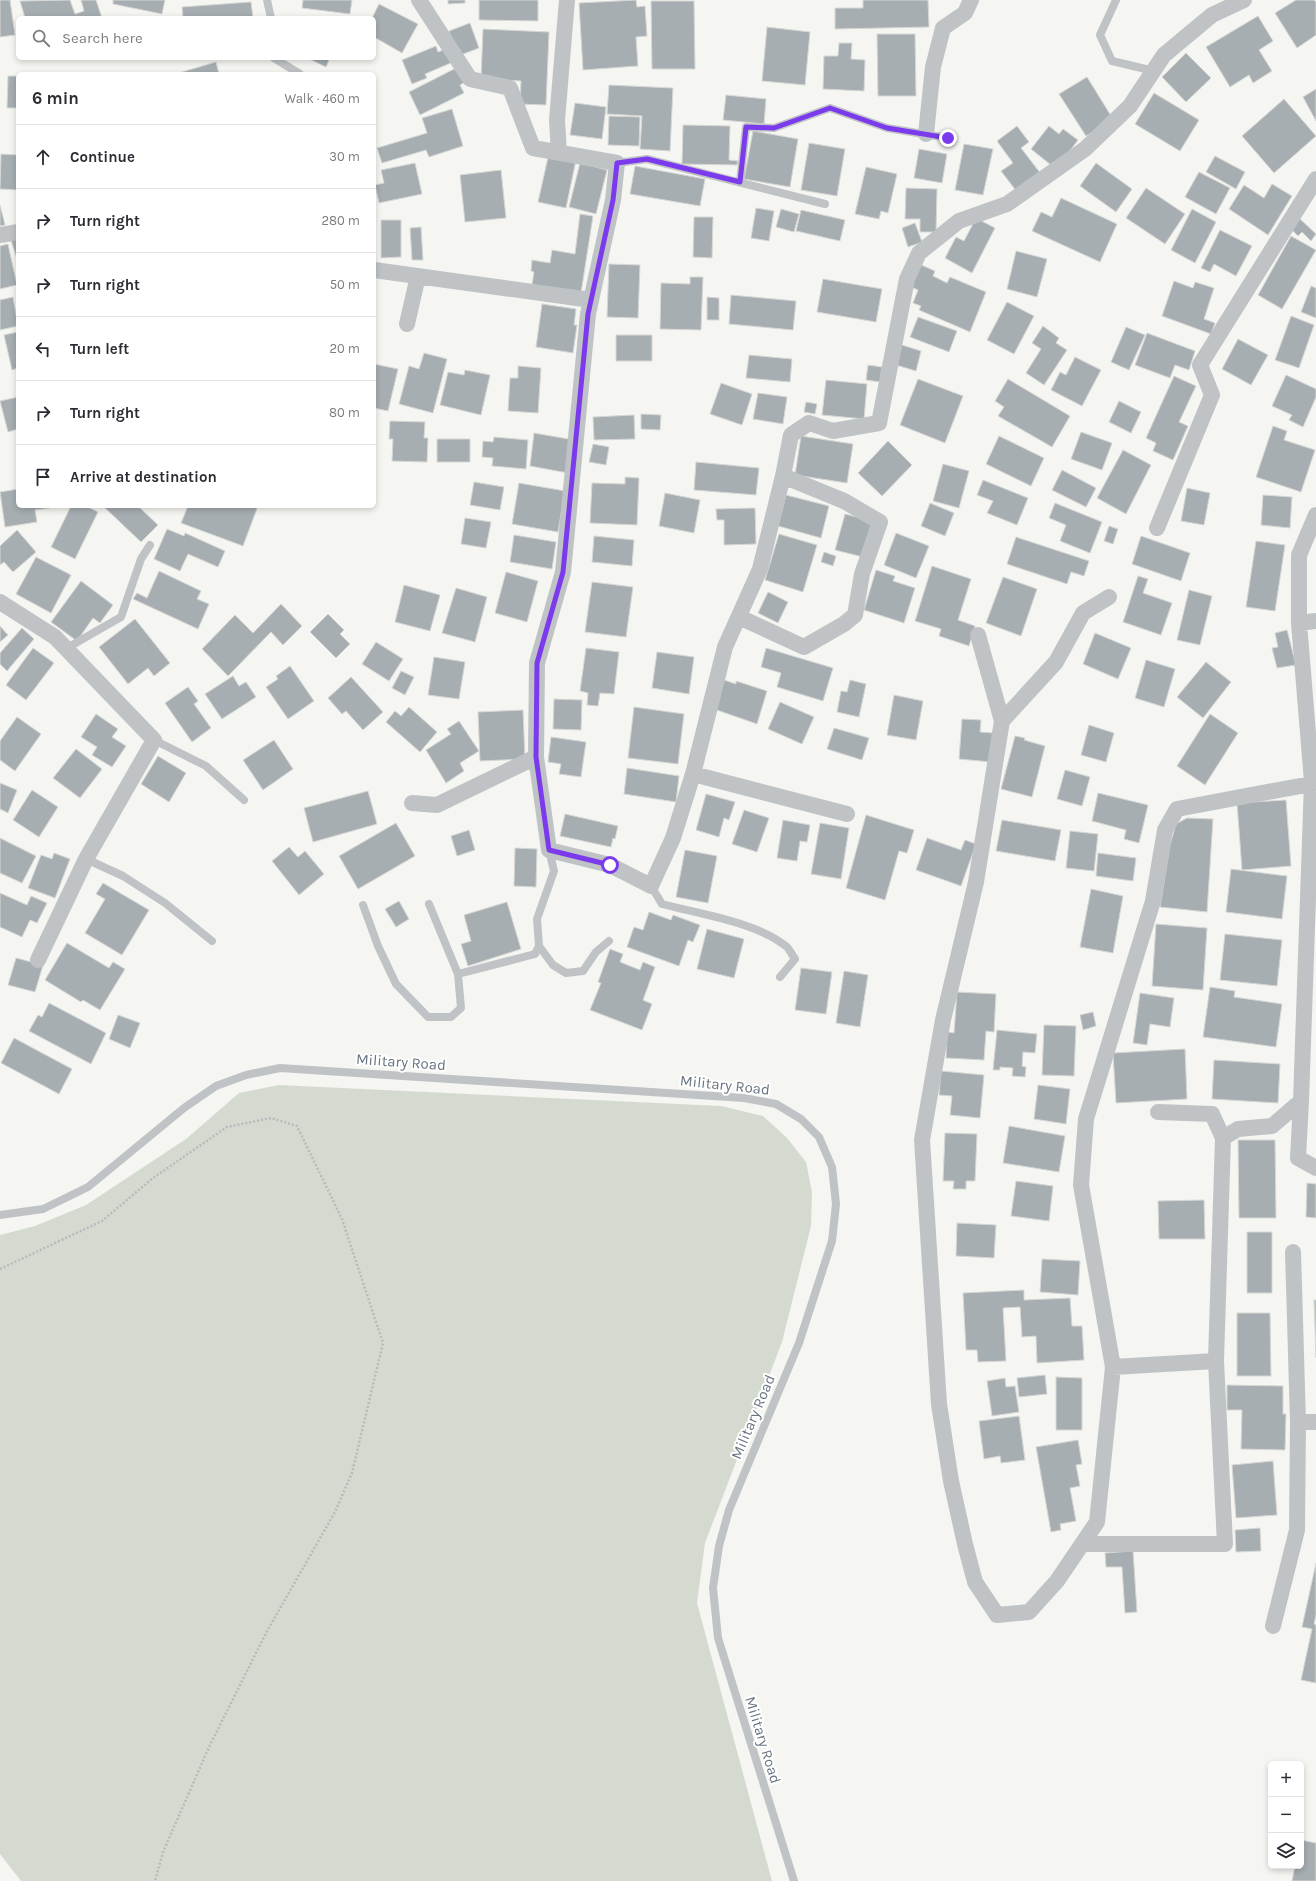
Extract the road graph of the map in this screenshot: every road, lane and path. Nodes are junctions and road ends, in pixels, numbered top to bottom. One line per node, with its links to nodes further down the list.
1 (267, 0): 7 (lane)
2 (419, 0): 13 (street)
3 (567, 0): 13 (street)
4 (971, 0): 11 (street)
5 (1116, 0): 9 (lane)
6 (1244, 0): 9 (street)
7 (271, 16)
8 (277, 60): 10 (lane)
9 (1154, 71): 24 (street)
10 (297, 72)
11 (926, 134): 12 (lane); 16 (lane)
12 (948, 138)
13 (559, 153): 14 (street)
14 (617, 163): 16 (lane); 22 (street)
15 (1316, 179): 26 (street)
16 (740, 182): 17 (lane)
17 (825, 204)
18 (16, 232): 19 (street)
19 (0, 235)
20 (376, 270): 21 (street)
21 (418, 276): 22 (street); 23 (street)
22 (591, 300): 37 (street)
23 (407, 324)
24 (783, 476): 30 (street); 30 (street)
25 (1316, 515): 32 (street)
26 (1157, 528)
27 (150, 545): 34 (lane)
28 (1109, 597): 35 (street)
29 (0, 602): 34 (street)
30 (738, 617): 38 (street)
31 (1316, 621): 32 (street)
32 (1298, 623): 39 (street)
33 (978, 635): 35 (street)
34 (67, 648): 36 (street)
35 (1002, 722): 65 (street)
36 (154, 740): 40 (lane); 44 (street)
37 (536, 757): 41 (street); 43 (street)
38 (693, 774): 42 (street); 45 (street)
39 (1314, 782): 54 (street); 62 (street)
40 (244, 800)
41 (412, 803)
42 (847, 814)
43 (549, 850): 45 (street); 50 (lane)
44 (86, 858): 48 (lane); 51 (street)
45 (651, 886): 53 (lane)
46 (429, 904): 52 (lane)
47 (363, 905): 52 (lane)
48 (212, 941)
49 (609, 941): 50 (lane)
50 (539, 946): 52 (lane)
51 (38, 960)
52 (458, 974)
53 (780, 977)
54 (1301, 1101): 56 (street); 57 (street)
55 (1158, 1112): 56 (street)
56 (1223, 1138): 61 (street)
57 (1316, 1168)
58 (0, 1215): 68 (lane, Military Road)
59 (1293, 1252): 63 (street)
60 (0, 1269): 67 (path)
61 (1216, 1361): 62 (street); 65 (street)
62 (1112, 1367): 65 (street)
63 (1298, 1422): 64 (street); 66 (street)
64 (1316, 1422)
65 (1082, 1544)
66 (1273, 1626)
67 (155, 1881)
68 (794, 1881)

